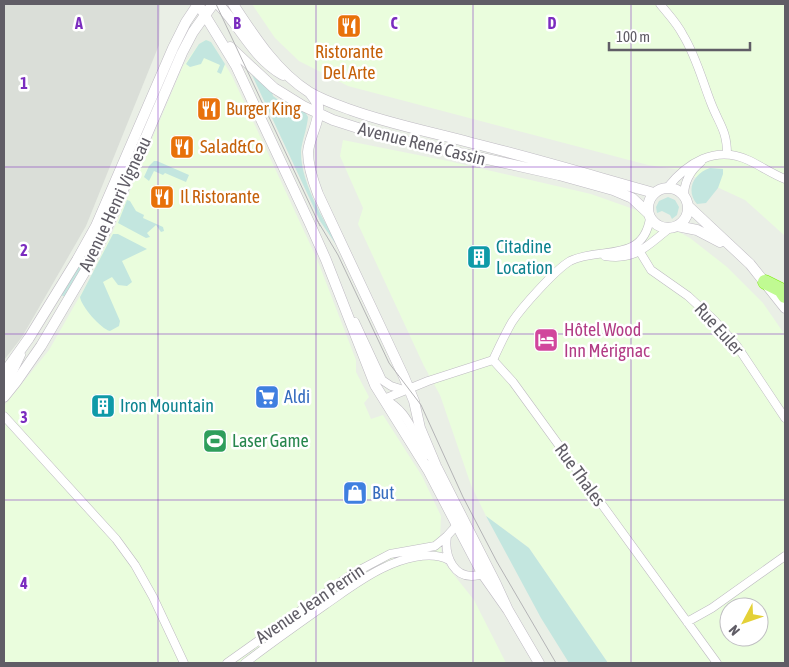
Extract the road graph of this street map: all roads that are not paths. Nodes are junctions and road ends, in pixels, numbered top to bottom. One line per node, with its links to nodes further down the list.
1 (198, 4): 6 (street); 27 (street, Avenue Henri Vigneau)
2 (213, 4): 6 (street, Avenue Henri Vigneau)
3 (218, 4): 8 (street)
4 (233, 4): 8 (street, Avenue René Cassin)
5 (660, 4): 11 (street)
6 (205, 16): 7 (street); 32 (street, Avenue Henri Vigneau)
7 (217, 33): 10 (street, Avenue René Cassin); 24 (street)
8 (295, 82): 9 (street, Avenue René Cassin)
9 (310, 93): 10 (street); 15 (street, Avenue René Cassin)
10 (319, 115): 18 (street, Avenue René Cassin); 31 (street)
11 (727, 154): 12 (street); 13 (street)
12 (709, 158): 14 (street); 16 (street)
13 (785, 179)
14 (667, 188): 15 (street); 16 (street)
15 (654, 193): 18 (street)
16 (684, 196): 17 (street)
17 (688, 206): 19 (street); 22 (street)
18 (649, 216): 19 (street); 21 (street)
19 (673, 227): 20 (street); 22 (street)
20 (640, 252): 21 (street); 35 (street, Rue Euler)
21 (596, 254): 28 (street)
22 (742, 256): 23 (street)
23 (765, 282): 25 (highway); 26 (street)
24 (339, 295): 31 (street); 33 (street)
25 (785, 296)
26 (785, 308)
27 (29, 338): 29 (street, Avenue Henri Vigneau); 30 (street, Avenue Henri Vigneau)
28 (493, 360): 31 (street); 47 (street, Rue Thales)
29 (4, 372)
30 (4, 385)
31 (406, 389): 33 (street); 36 (street)
32 (4, 397)
33 (384, 399): 36 (street); 37 (street)
34 (4, 416): 48 (street)
35 (785, 418)
36 (436, 466): 38 (street)
37 (456, 526): 38 (street); 39 (street, Avenue Jean Perrin); 45 (street)
38 (470, 534): 43 (street)
39 (447, 536): 41 (street); 42 (street, Avenue Jean Perrin)
40 (785, 556): 47 (street)
41 (448, 560): 44 (street, Avenue Jean Perrin); 45 (street)
42 (373, 562): 44 (street, Avenue Jean Perrin); 49 (street, Avenue Jean Perrin)
43 (485, 562): 45 (street); 46 (street)
44 (378, 571): 50 (street, Avenue Jean Perrin)
45 (482, 573): 46 (street)
46 (508, 610): 51 (street)
47 (687, 622): 52 (street, Rue Thales)
48 (184, 663)
49 (227, 663)
50 (245, 663)
51 (539, 663)
52 (717, 663)

